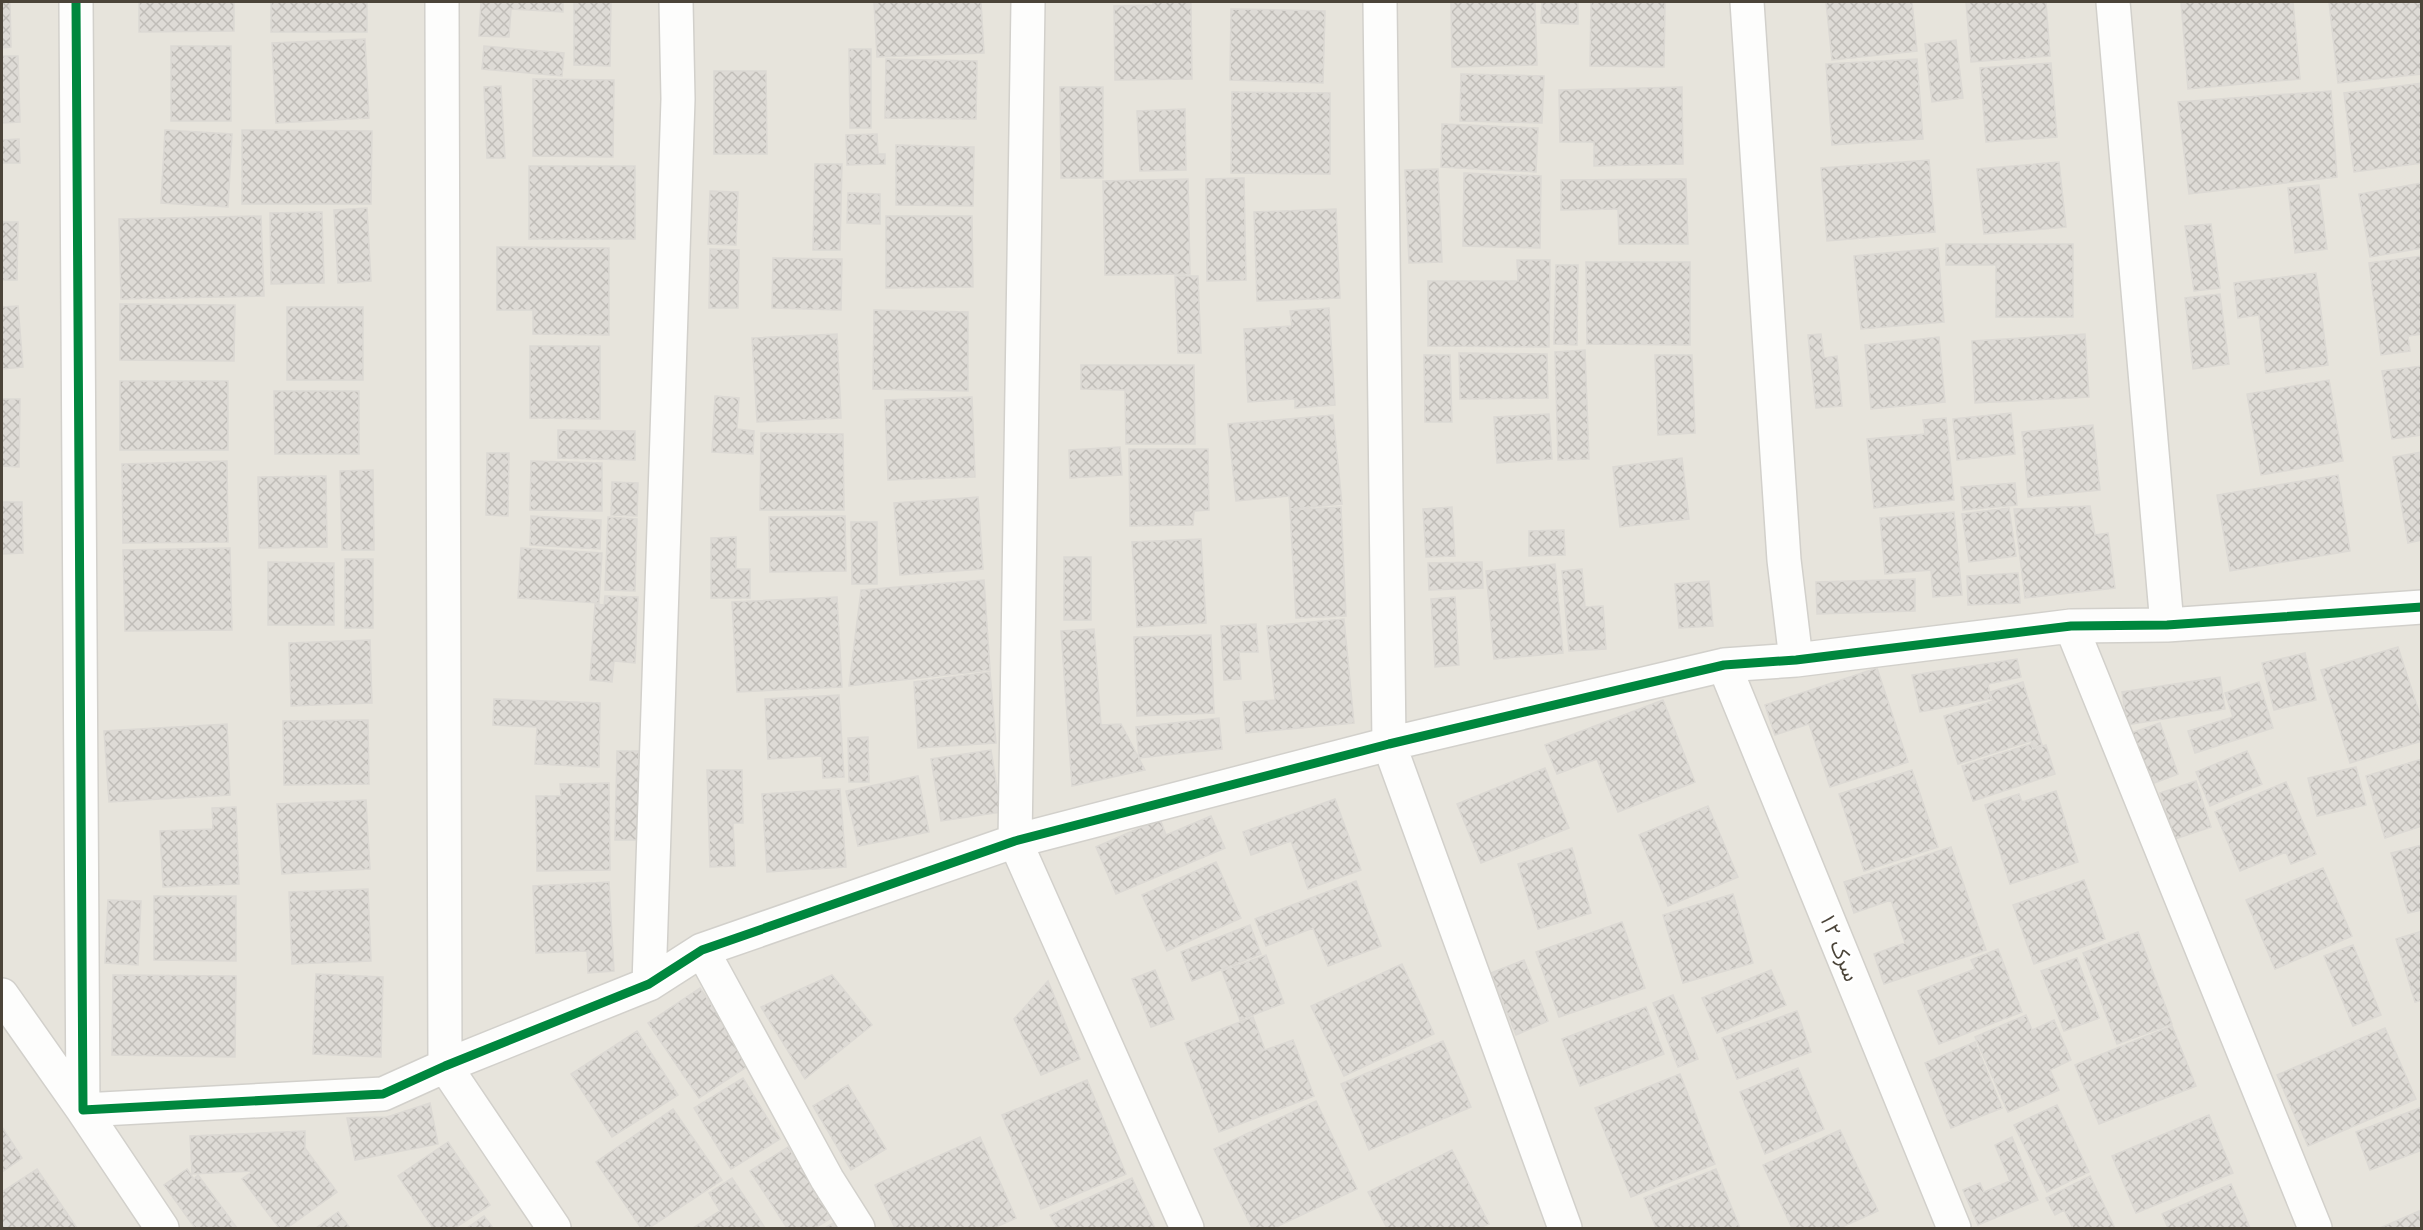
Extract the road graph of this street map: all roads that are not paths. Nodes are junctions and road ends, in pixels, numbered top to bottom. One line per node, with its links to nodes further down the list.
1 (76, 2): 19 (street)
2 (442, 2): 18 (street)
3 (676, 2): 16 (street)
4 (1028, 2): 14 (street)
5 (1380, 2): 13 (street)
6 (1747, 2): 11 (street)
7 (2113, 2): 9 (street)
8 (2421, 607): 9 (street)
9 (2167, 624): 10 (street)
10 (2071, 626): 11 (street); 26 (street)
11 (1796, 660): 12 (street)
12 (1724, 665): 13 (street); 25 (street, سرک ۱۲)
13 (1389, 744): 14 (street); 24 (street)
14 (1015, 841): 15 (street); 23 (street)
15 (702, 950): 16 (street); 22 (street)
16 (649, 984): 18 (street)
17 (2, 995): 19 (street)
18 (445, 1066): 19 (street); 21 (street)
19 (83, 1110): 20 (street)
20 (162, 1228)
21 (554, 1228)
22 (858, 1228)
23 (1187, 1228)
24 (1565, 1228)
25 (1954, 1228)
26 (2315, 1228)

